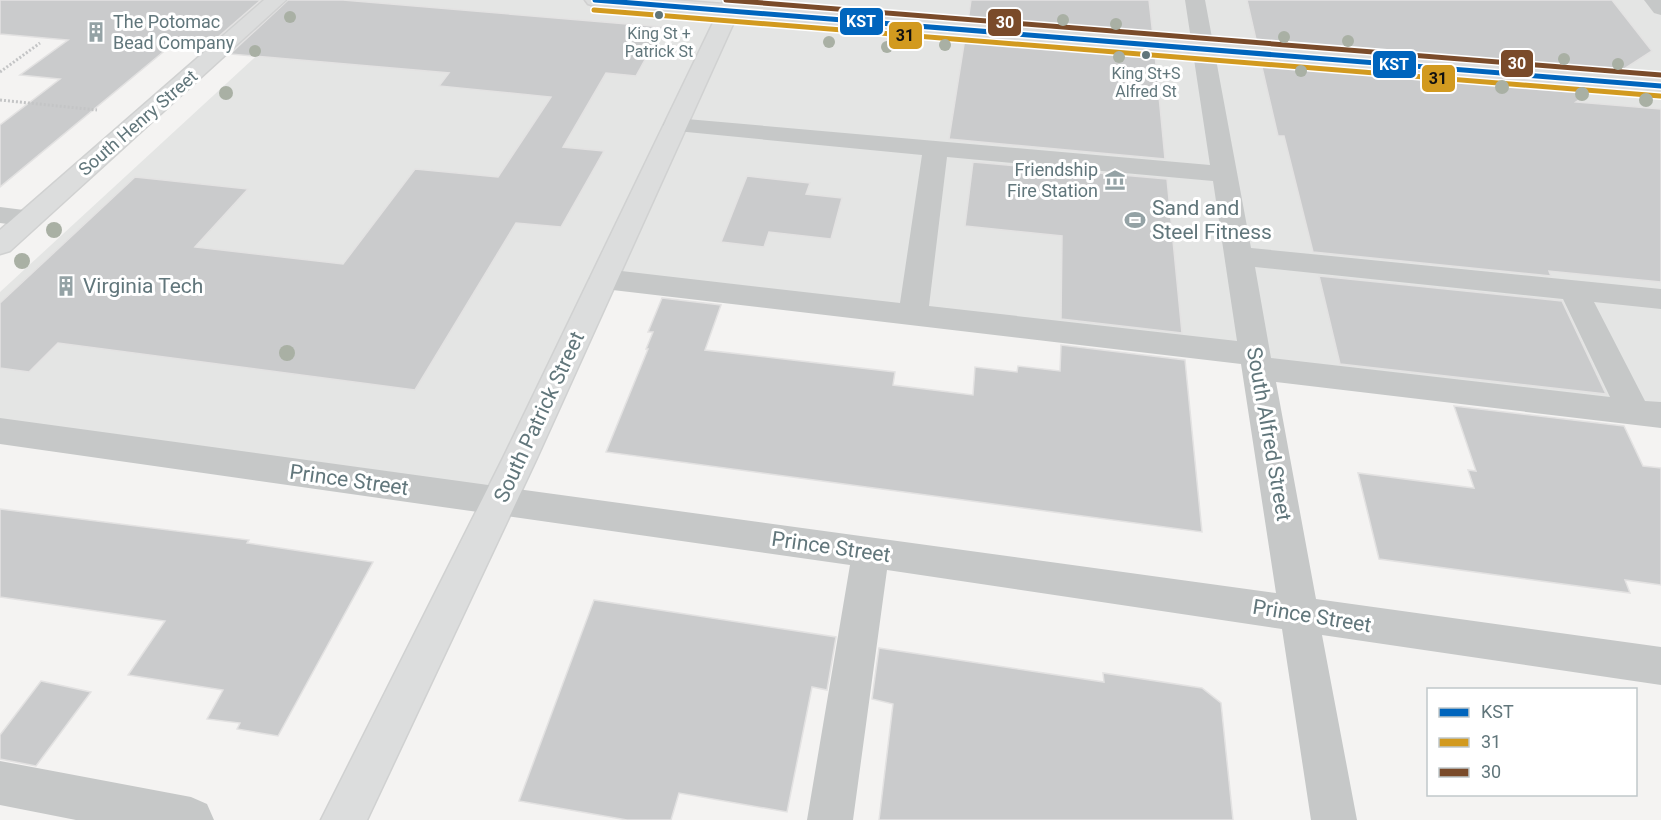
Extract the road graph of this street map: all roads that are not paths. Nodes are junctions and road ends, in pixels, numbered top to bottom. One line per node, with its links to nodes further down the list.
1 (276, 0): 13 (main road, South Henry Street)
2 (595, 0): 5 (main road)
3 (1195, 0): 7 (street, South Alfred Street)
4 (1654, 0): 6 (street)
5 (731, 6): 7 (main road); 9 (main road, South Patrick Street)
6 (1661, 9)
7 (1202, 48): 8 (main road); 11 (street, South Alfred Street)
8 (1661, 86)
9 (675, 125): 10 (street); 16 (main road, South Patrick Street)
10 (935, 148): 11 (street); 19 (street)
11 (1224, 174): 15 (street, South Alfred Street)
12 (0, 215): 13 (street)
13 (30, 218): 14 (main road, South Henry Street)
14 (0, 245)
15 (1238, 256): 17 (street); 20 (street, South Alfred Street)
16 (604, 279): 19 (street); 23 (main road, South Patrick Street)
17 (1573, 290): 18 (street); 21 (street)
18 (1661, 299)
19 (913, 315): 20 (street)
20 (1256, 361): 21 (street); 25 (street, South Alfred Street)
21 (1647, 413)
22 (0, 431): 23 (street, Prince Street)
23 (499, 501): 24 (street, Prince Street); 29 (main road, South Patrick Street)
24 (871, 552): 25 (street, Prince Street); 30 (street)
25 (1300, 614): 26 (street, Prince Street); 31 (street, South Alfred Street)
26 (1661, 666)
27 (0, 783): 28 (street)
28 (191, 820)
29 (344, 820)
30 (830, 820)
31 (1334, 820)

